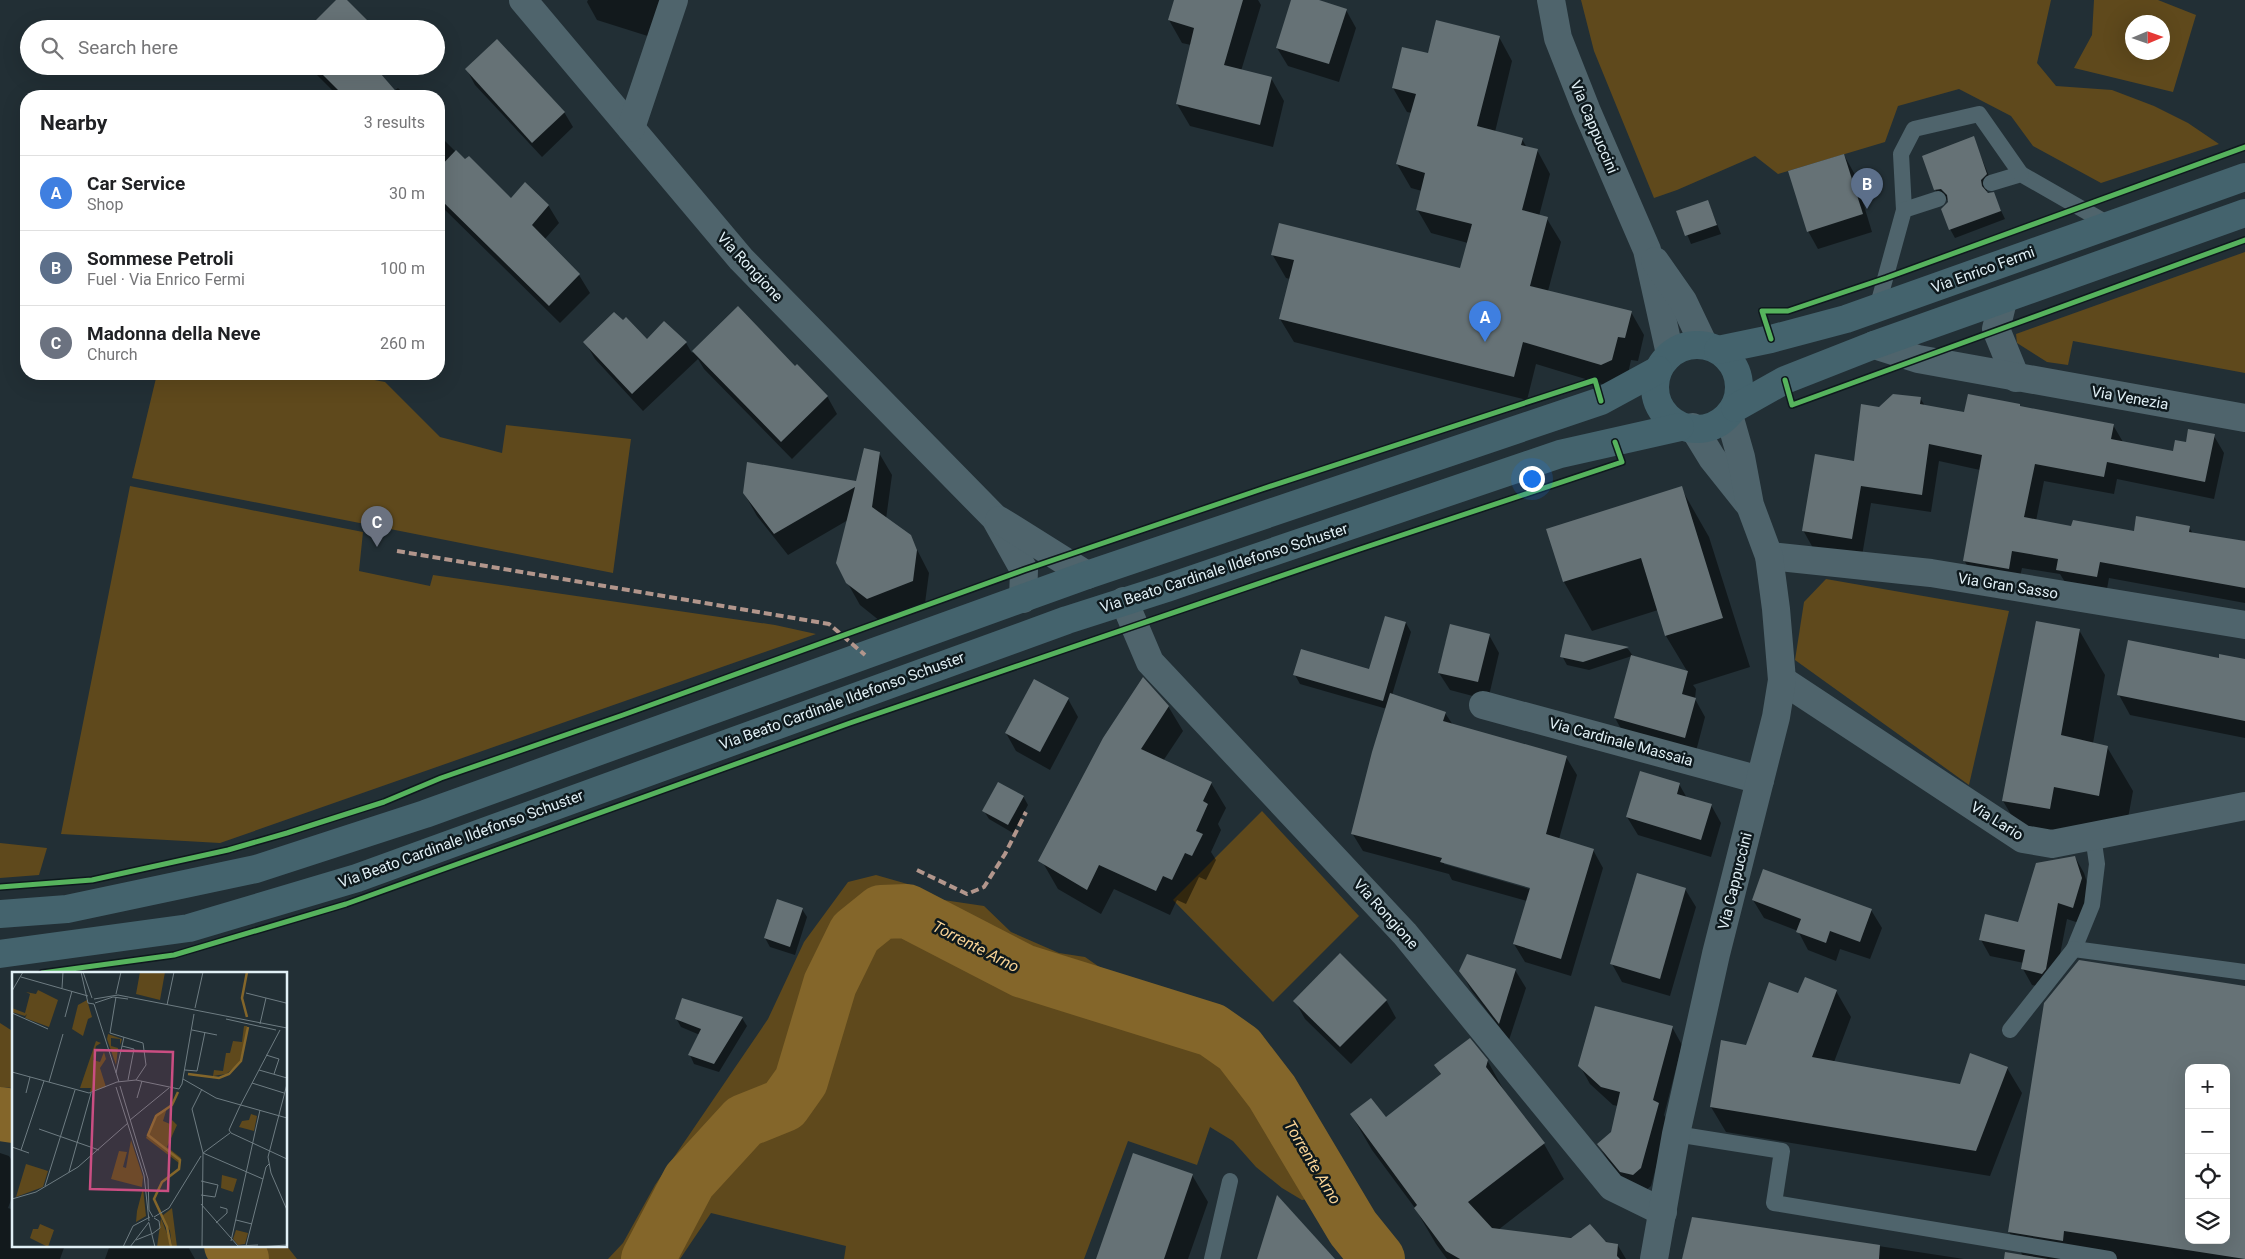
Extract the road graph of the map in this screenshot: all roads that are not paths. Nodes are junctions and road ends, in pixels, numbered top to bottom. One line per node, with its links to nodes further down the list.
1 (523, 0): 4 (street, Via Rongione)
2 (674, 0): 4 (street)
3 (1551, 0): 12 (street, Via Cappuccini)
4 (631, 128): 23 (street, Via Rongione)
5 (2021, 174): 7 (lane); 9 (lane); 11 (lane)
6 (2245, 176): 11 (street, Via Enrico Fermi)
7 (1991, 183)
8 (1938, 199): 9 (lane)
9 (1904, 210): 14 (lane)
10 (2245, 213): 13 (street)
11 (2110, 225): 14 (street, Via Enrico Fermi)
12 (1647, 250): 16 (street, Via Cappuccini); 17 (street, Via Cappuccini)
13 (2003, 301): 15 (street); 18 (street)
14 (1877, 308): 16 (street, Via Enrico Fermi)
15 (1874, 345): 18 (street, Via Venezia); 19 (street)
16 (1711, 348): 17 (street); 19 (street)
17 (1664, 362): 21 (street); 25 (street)
18 (2016, 378): 20 (street, Via Venezia)
19 (1732, 411): 21 (street); 22 (street, Via Cappuccini)
20 (2245, 418)
21 (1686, 427): 22 (street, Via Cappuccini); 27 (street, Via Beato Cardinale Ildefonso Schuster)
22 (1750, 505): 24 (street, Via Cappuccini)
23 (995, 518): 25 (street, Via Rongione); 26 (street, Via Rongione)
24 (1769, 556): 28 (street, Via Gran Sasso); 29 (street, Via Cappuccini)
25 (1087, 575): 26 (street)
26 (1023, 599): 34 (street)
27 (1124, 601): 36 (street, Via Beato Cardinale Ildefonso Schuster); 41 (street, Via Rongione)
28 (2245, 625)
29 (1782, 680): 31 (street, Via Cappuccini); 33 (street, Via Lario)
30 (1483, 705): 31 (street, Via Cardinale Massaia)
31 (1760, 780): 39 (street, Via Cappuccini)
32 (2245, 806): 33 (street, Via Lario)
33 (2092, 836): 35 (lane)
34 (0, 914)
35 (2074, 949): 37 (lane); 38 (lane)
36 (0, 954)
37 (2245, 972)
38 (2010, 1030)
39 (1676, 1134): 41 (street, Via Cappuccini); 44 (lane)
40 (1230, 1180): 42 (lane)
41 (1663, 1212): 43 (street, Via Cappuccini)
42 (1212, 1259)
43 (1654, 1259)
44 (2109, 1259)

